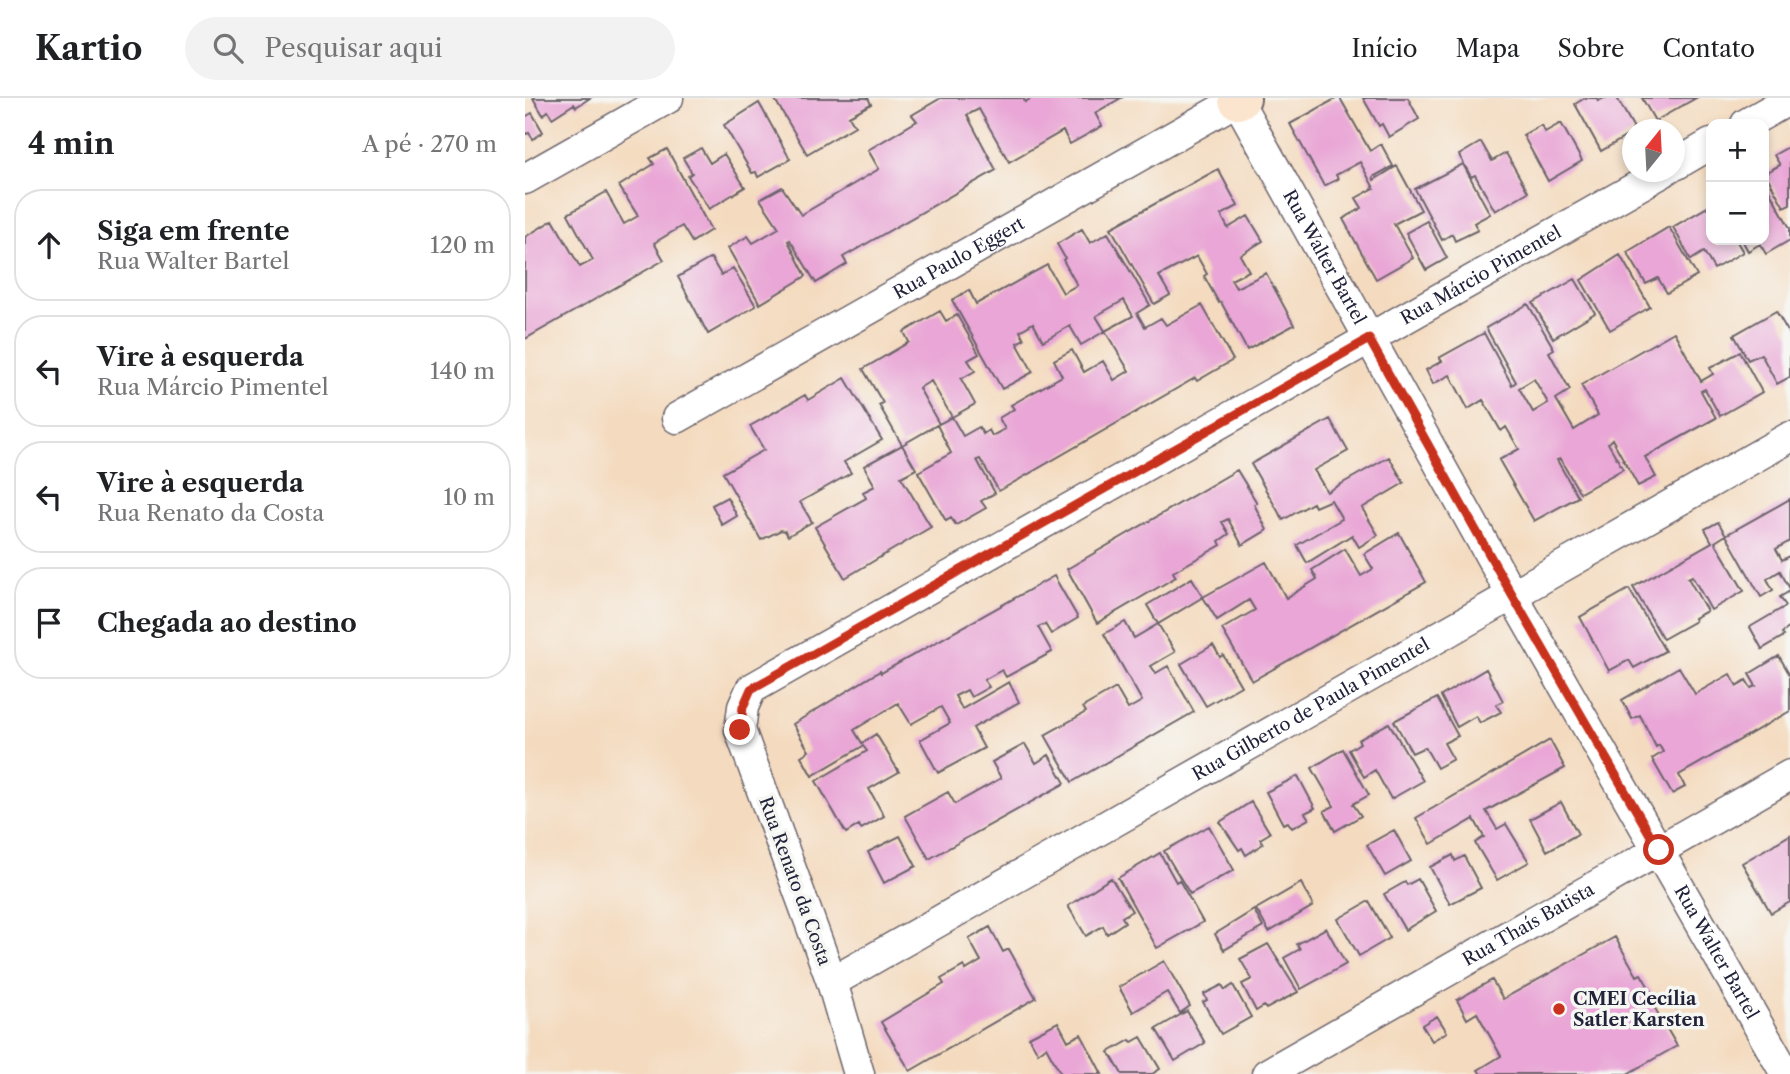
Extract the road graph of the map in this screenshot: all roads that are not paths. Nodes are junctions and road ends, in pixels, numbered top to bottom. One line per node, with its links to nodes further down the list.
1 (668, 98): 7 (street)
2 (1238, 99): 9 (street, Rua Walter Bartel); 10 (street, Rua Paulo Eggert)
3 (1790, 99): 4 (street)
4 (1755, 119)
5 (1706, 147): 6 (street)
6 (1685, 159)
7 (525, 179)
8 (1645, 182): 9 (street, Rua Márcio Pimentel)
9 (1369, 339): 12 (street, Rua Walter Bartel); 13 (street, Rua Márcio Pimentel)
10 (677, 418)
11 (1790, 437): 12 (street, Rua Gilberto de Paula Pimentel)
12 (1512, 595): 15 (street, Rua Walter Bartel); 16 (street, Rua Gilberto de Paula Pimentel)
13 (751, 689): 16 (street, Rua Renato da Costa)
14 (1790, 775): 15 (street, Rua Thaís Batista)
15 (1659, 850): 18 (street, Rua Thaís Batista); 19 (street, Rua Walter Bartel)
16 (832, 982): 17 (street, Rua Renato da Costa)
17 (859, 1074)
18 (1267, 1074)
19 (1786, 1074)

